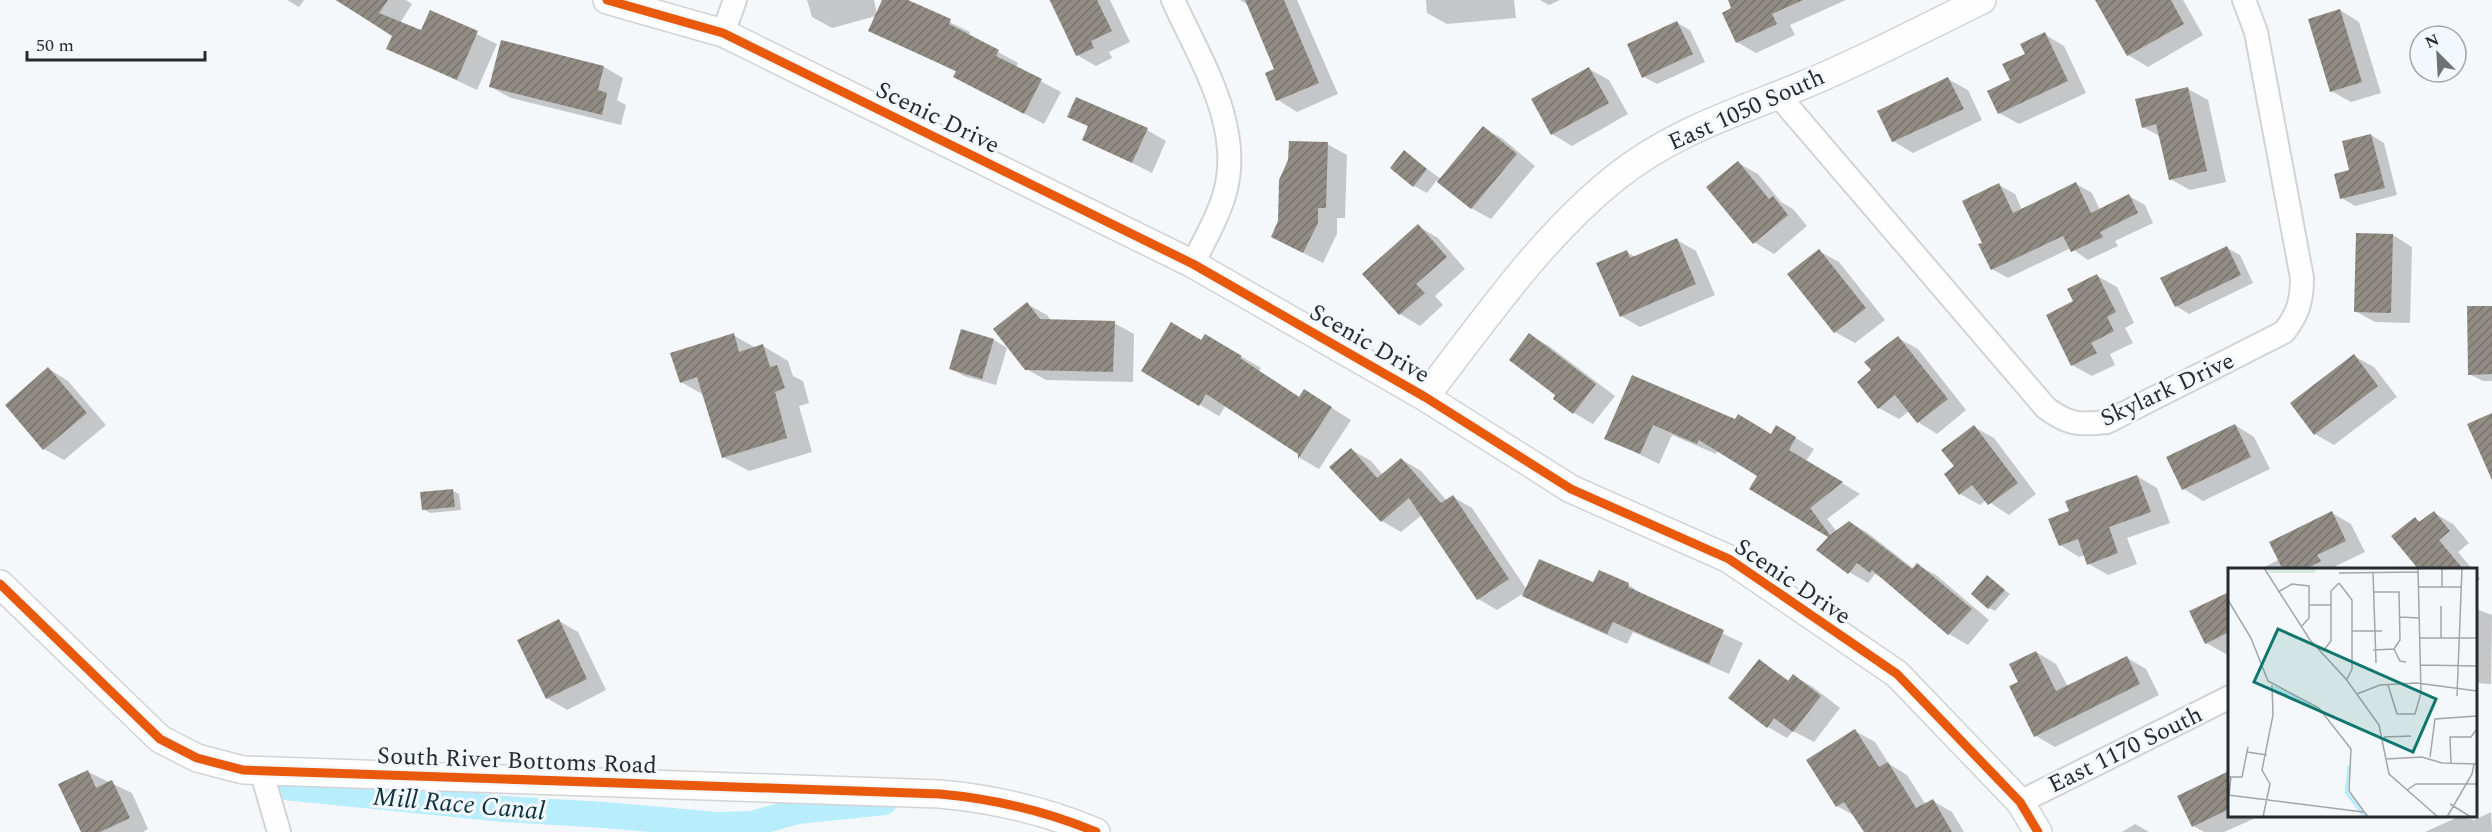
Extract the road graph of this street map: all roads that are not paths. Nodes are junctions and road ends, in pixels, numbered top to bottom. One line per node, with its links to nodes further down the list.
1 (607, 0): 6 (street, Scenic Drive)
2 (735, 0): 6 (street)
3 (1173, 0): 8 (street)
4 (1982, 0): 7 (street, East 1050 South)
5 (2244, 0): 7 (street, Skylark Drive)
6 (723, 33): 8 (street, Scenic Drive)
7 (1778, 95): 9 (street, East 1050 South)
8 (1193, 264): 9 (street, Scenic Drive)
9 (1425, 397): 13 (street, Scenic Drive)
10 (0, 584): 12 (street, South River Bottoms Road)
11 (2228, 698): 13 (street, East 1170 South)
12 (261, 770): 14 (street); 15 (street, South River Bottoms Road)
13 (2020, 802): 16 (street, Scenic Drive)
14 (279, 832)
15 (1096, 832)
16 (2038, 832)

